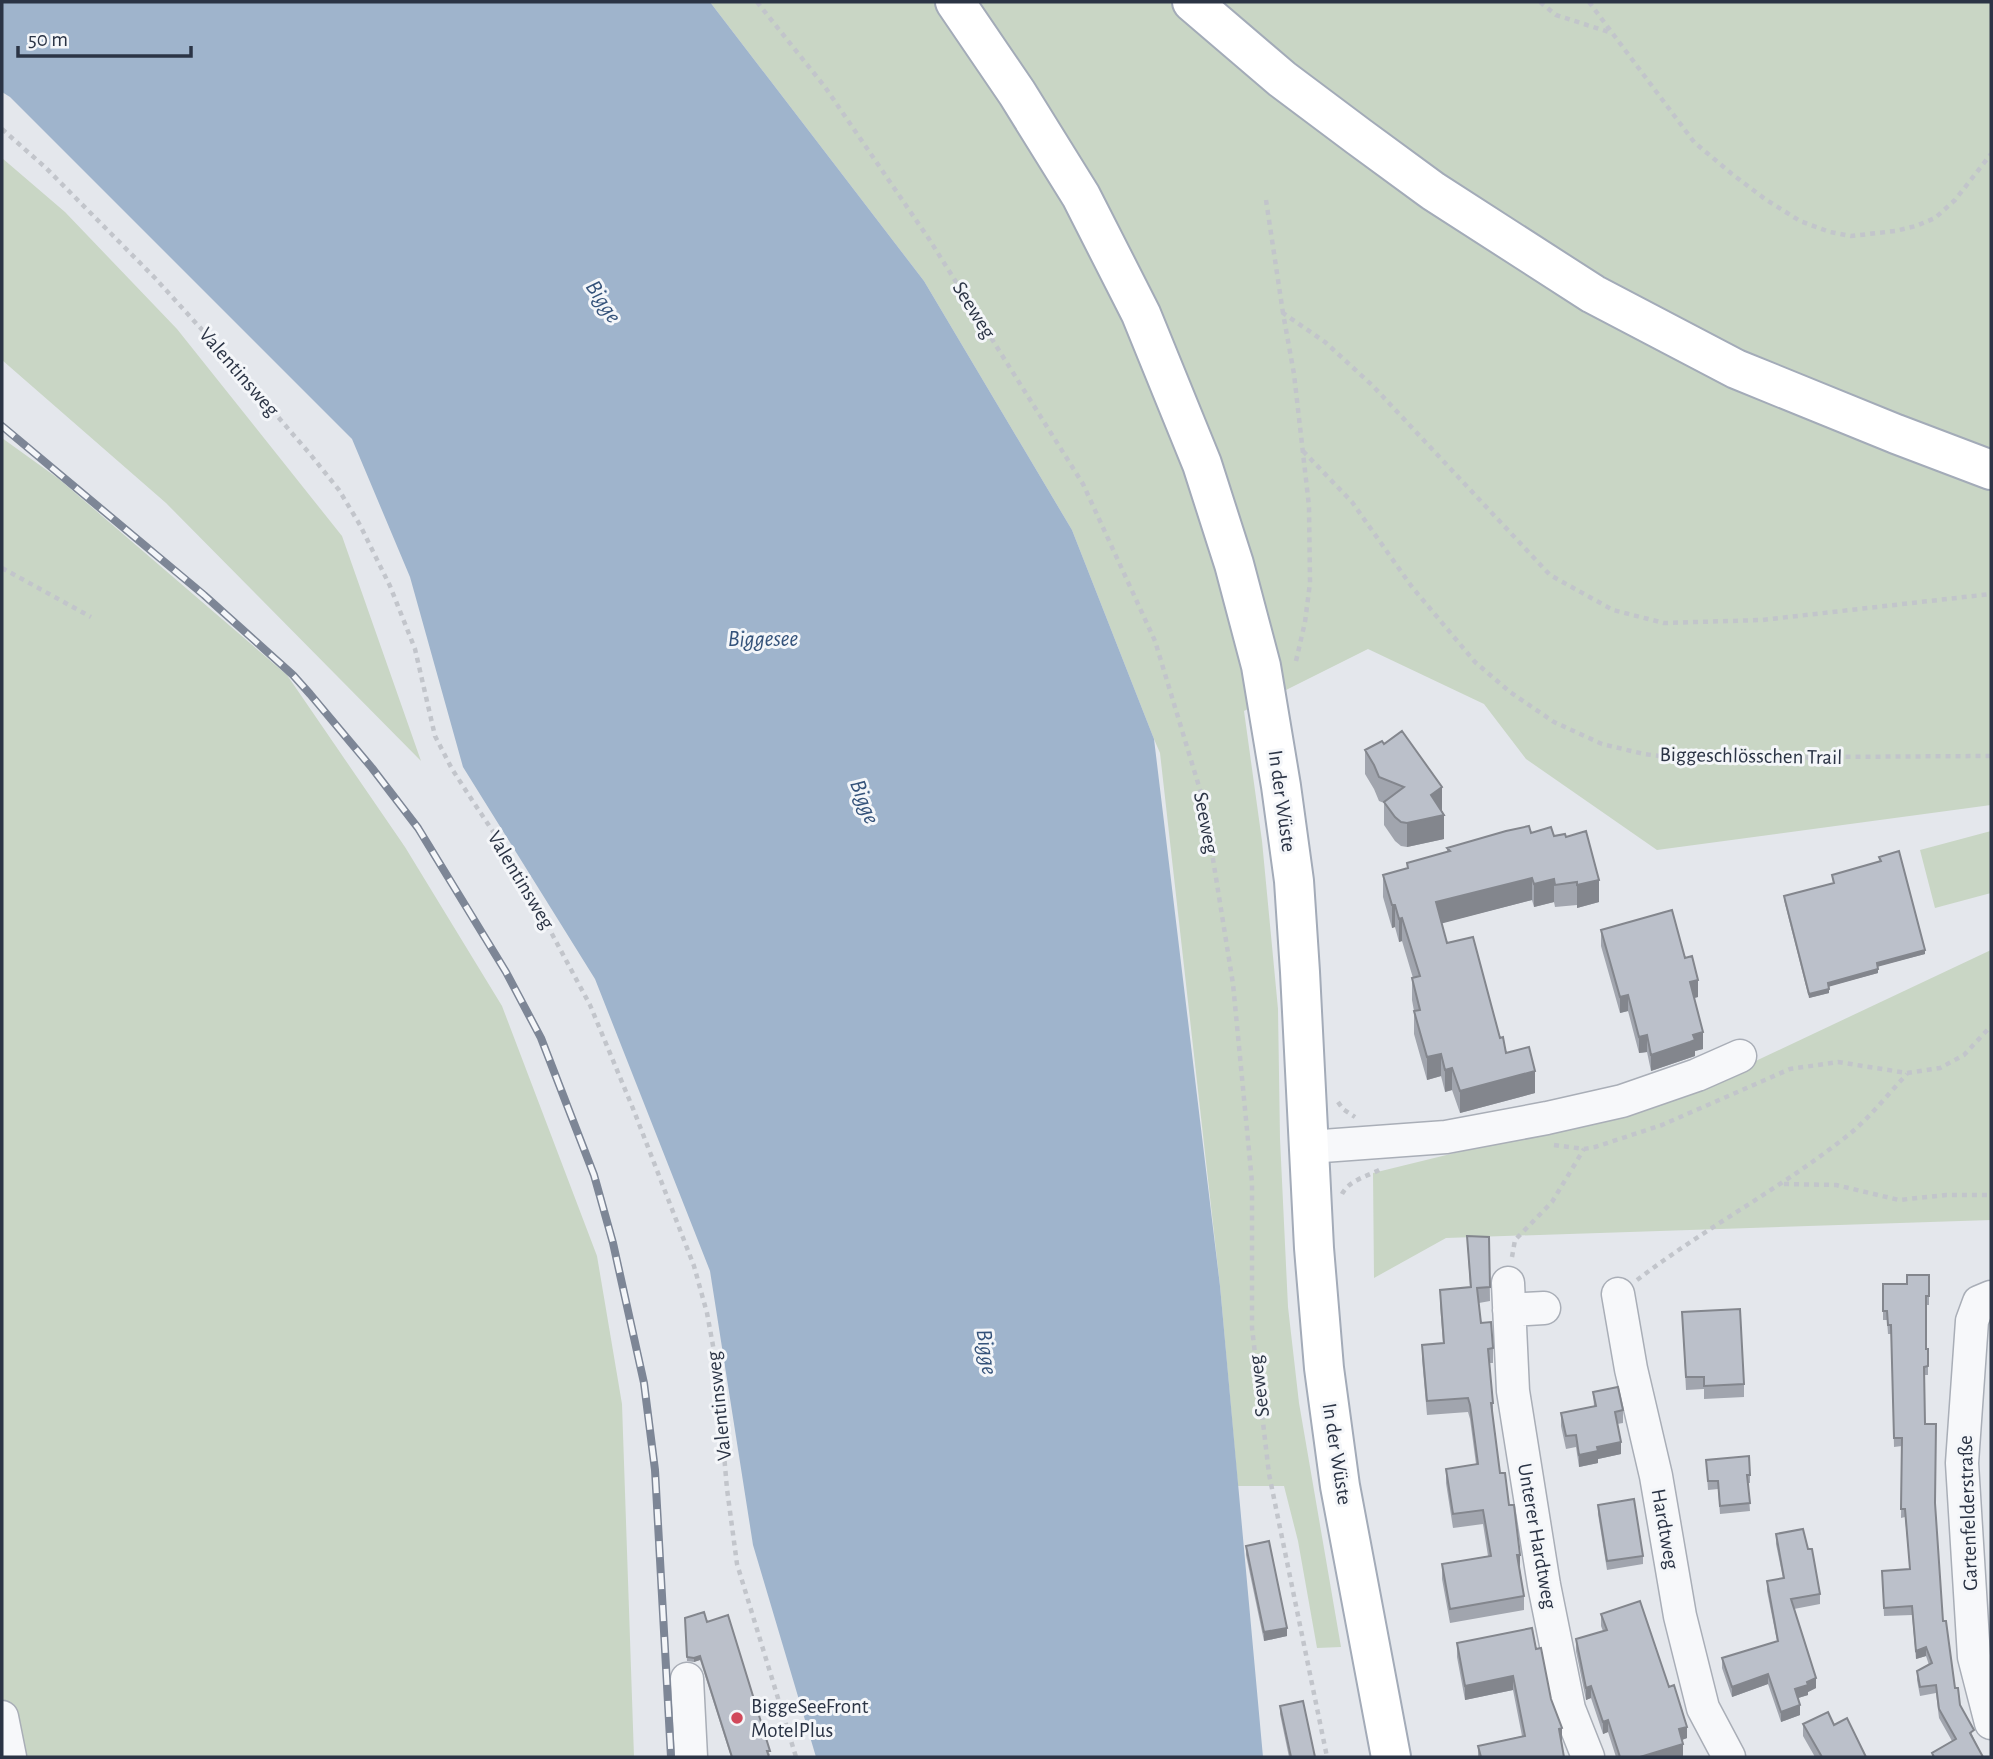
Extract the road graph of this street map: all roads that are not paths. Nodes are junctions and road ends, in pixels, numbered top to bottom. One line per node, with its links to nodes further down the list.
1 (955, 2): 5 (main road, In der Wüste)
2 (1192, 2): 3 (main road)
3 (1991, 470)
4 (1740, 1056): 5 (street)
5 (1309, 1147): 14 (main road, In der Wüste)
6 (1618, 1294): 16 (street, Hardtweg)
7 (1985, 1300): 11 (street, Gartenfelderstraße)
8 (1544, 1308): 15 (street, Unterer Hardtweg)
9 (687, 1679): 13 (street)
10 (2, 1717): 12 (street)
11 (1991, 1723)
12 (10, 1757)
13 (691, 1757)
14 (1391, 1757)
15 (1588, 1757)
16 (1729, 1757)

